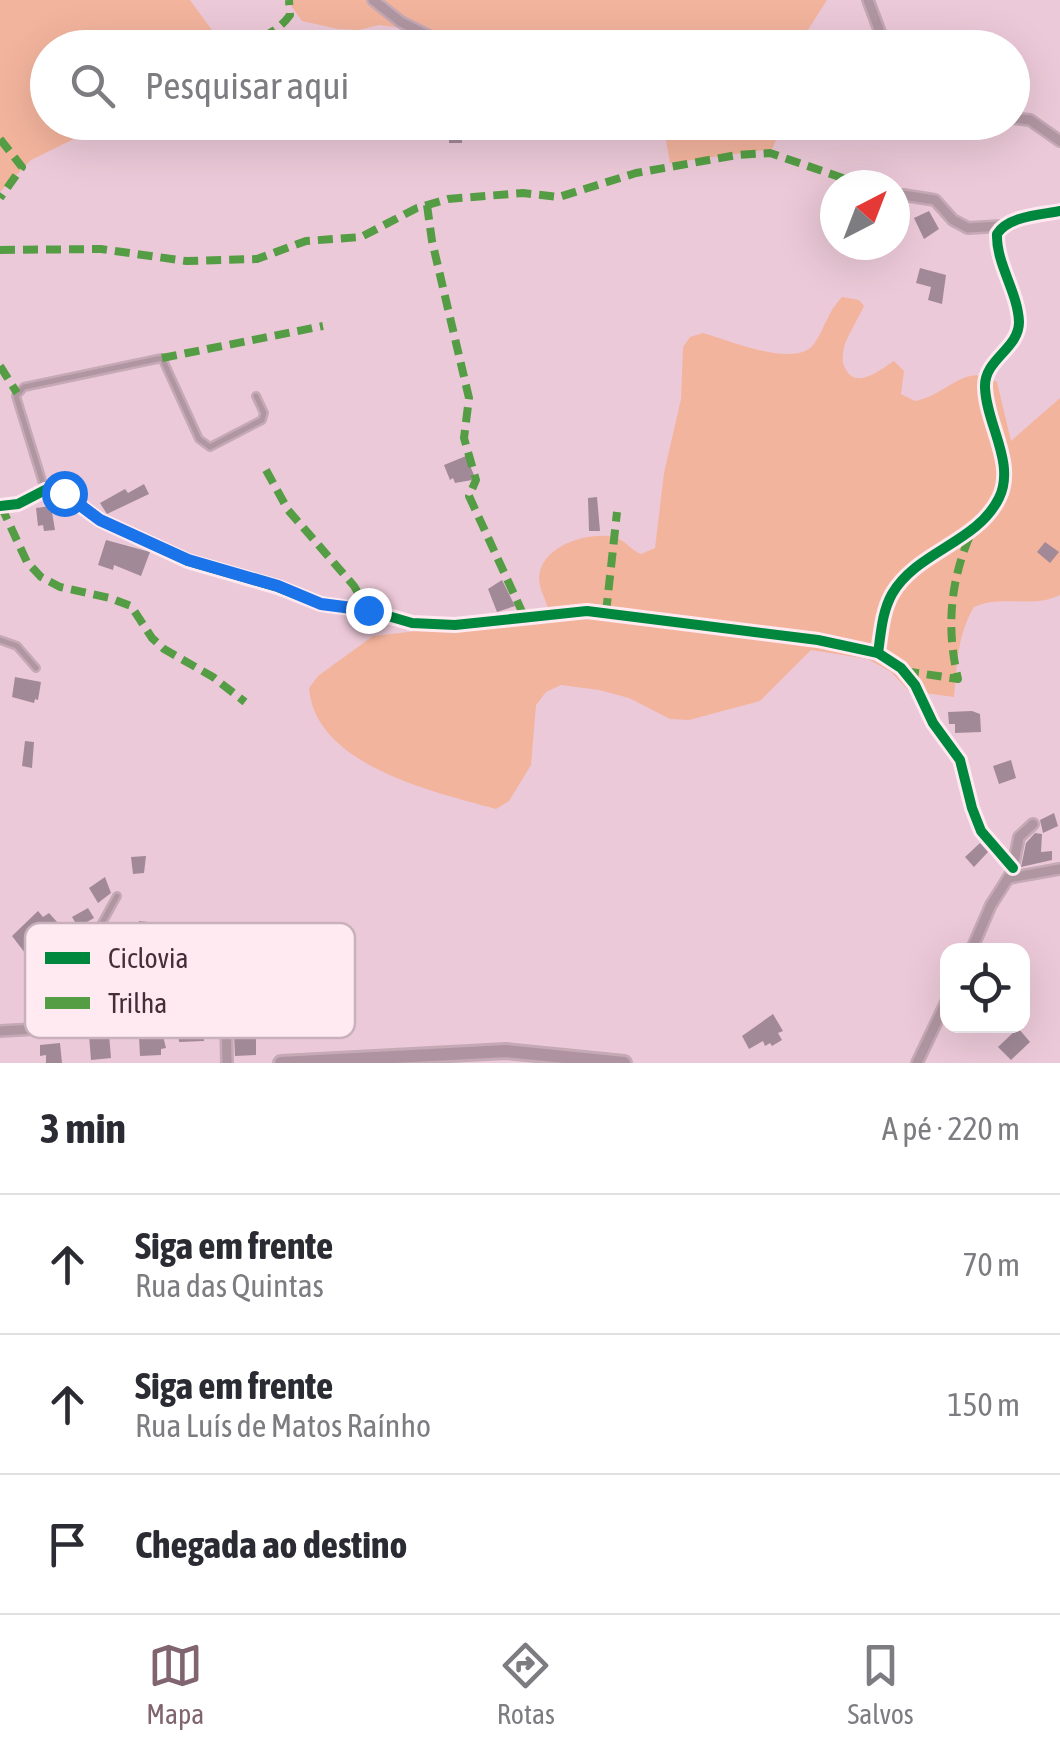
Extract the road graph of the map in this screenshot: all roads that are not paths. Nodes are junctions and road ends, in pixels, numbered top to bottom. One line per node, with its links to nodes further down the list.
1 (373, 0): 3 (street)
2 (868, 0): 4 (street)
3 (417, 30)
4 (879, 30)
5 (1030, 120): 6 (street)
6 (1060, 141)
7 (910, 196): 9 (street)
8 (1060, 211): 9 (street)
9 (1001, 226): 14 (street)
10 (256, 396): 11 (lane)
11 (46, 490): 12 (street); 14 (street)
12 (0, 506)
13 (0, 640): 15 (lane)
14 (878, 653): 18 (street)
15 (36, 668)
16 (1033, 824): 18 (street)
17 (1060, 869): 18 (street)
18 (1011, 873): 21 (street)
19 (117, 896): 20 (lane)
20 (102, 923)
21 (974, 943)
22 (940, 1015): 27 (street)
23 (25, 1030): 24 (street)
24 (0, 1031)
25 (284, 1063): 26 (main road)
26 (624, 1063)
27 (917, 1063)

